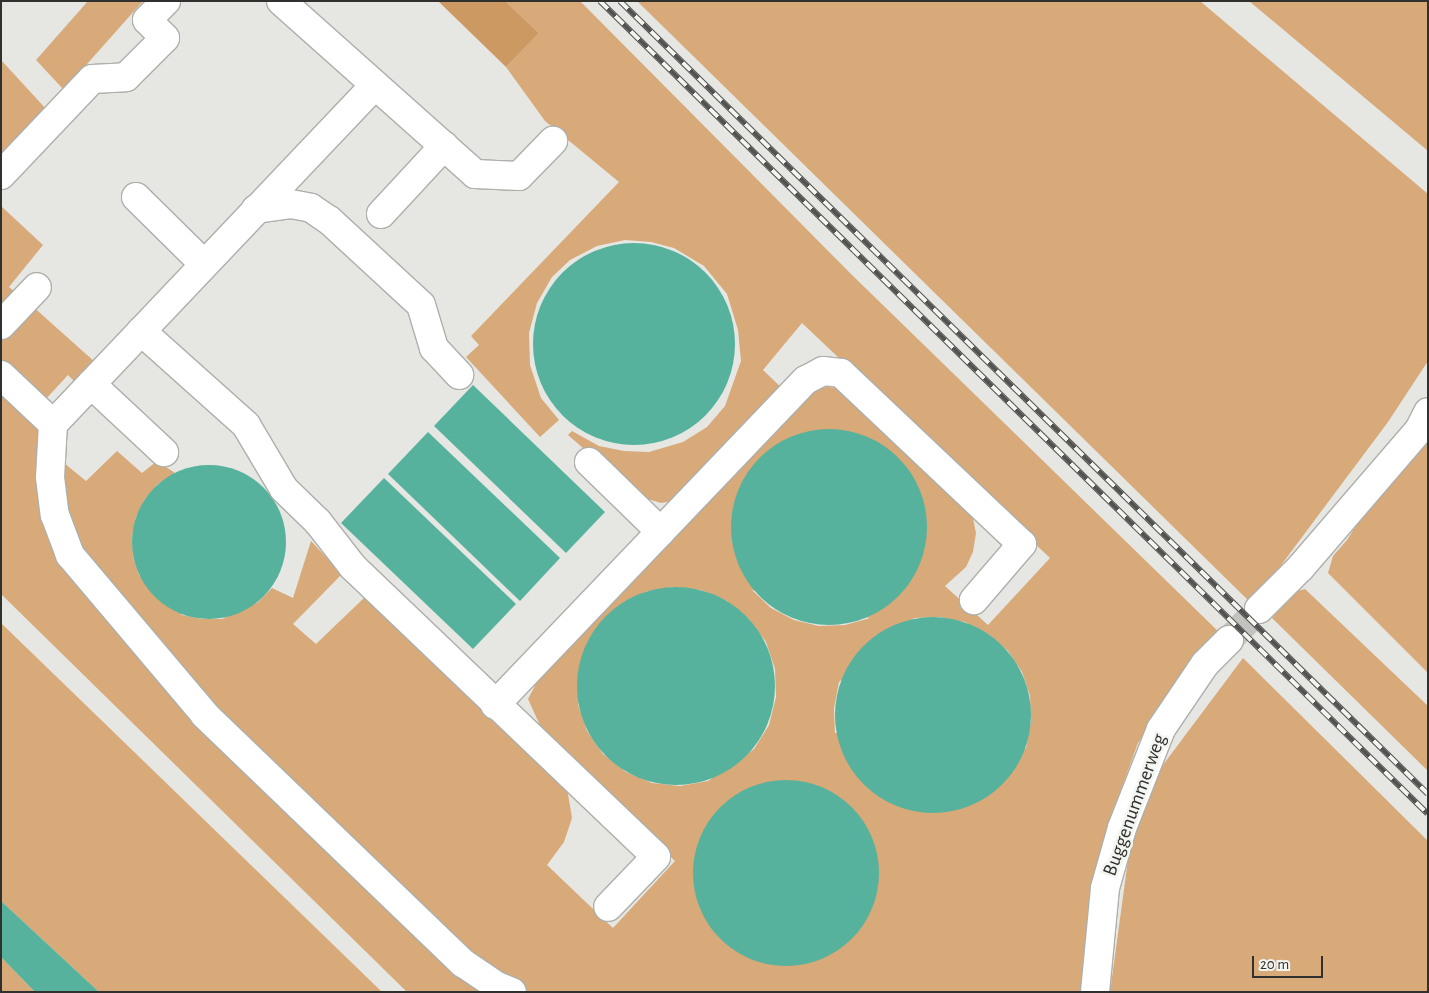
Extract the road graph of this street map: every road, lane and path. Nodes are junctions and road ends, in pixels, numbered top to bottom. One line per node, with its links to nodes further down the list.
1 (166, 1): 6 (street)
2 (281, 1): 3 (street)
3 (375, 84): 5 (street); 8 (street)
4 (553, 141): 5 (street)
5 (444, 146): 9 (street)
6 (1, 175)
7 (136, 197): 10 (street)
8 (256, 209): 10 (street); 14 (street)
9 (381, 214)
10 (204, 264): 13 (street)
11 (38, 287): 12 (street)
12 (1, 325)
13 (141, 331): 16 (street); 25 (street)
14 (459, 375)
15 (1, 376): 18 (street)
16 (91, 384): 18 (street); 19 (street)
17 (1428, 412): 23 (street)
18 (53, 424): 27 (street)
19 (164, 452)
20 (589, 462): 21 (street)
21 (661, 532): 22 (street); 25 (street)
22 (974, 600)
23 (1259, 609)
24 (1229, 640): 28 (street, Buggenummerweg)
25 (495, 705): 26 (street)
26 (608, 907)
27 (512, 992)
28 (1095, 992)

